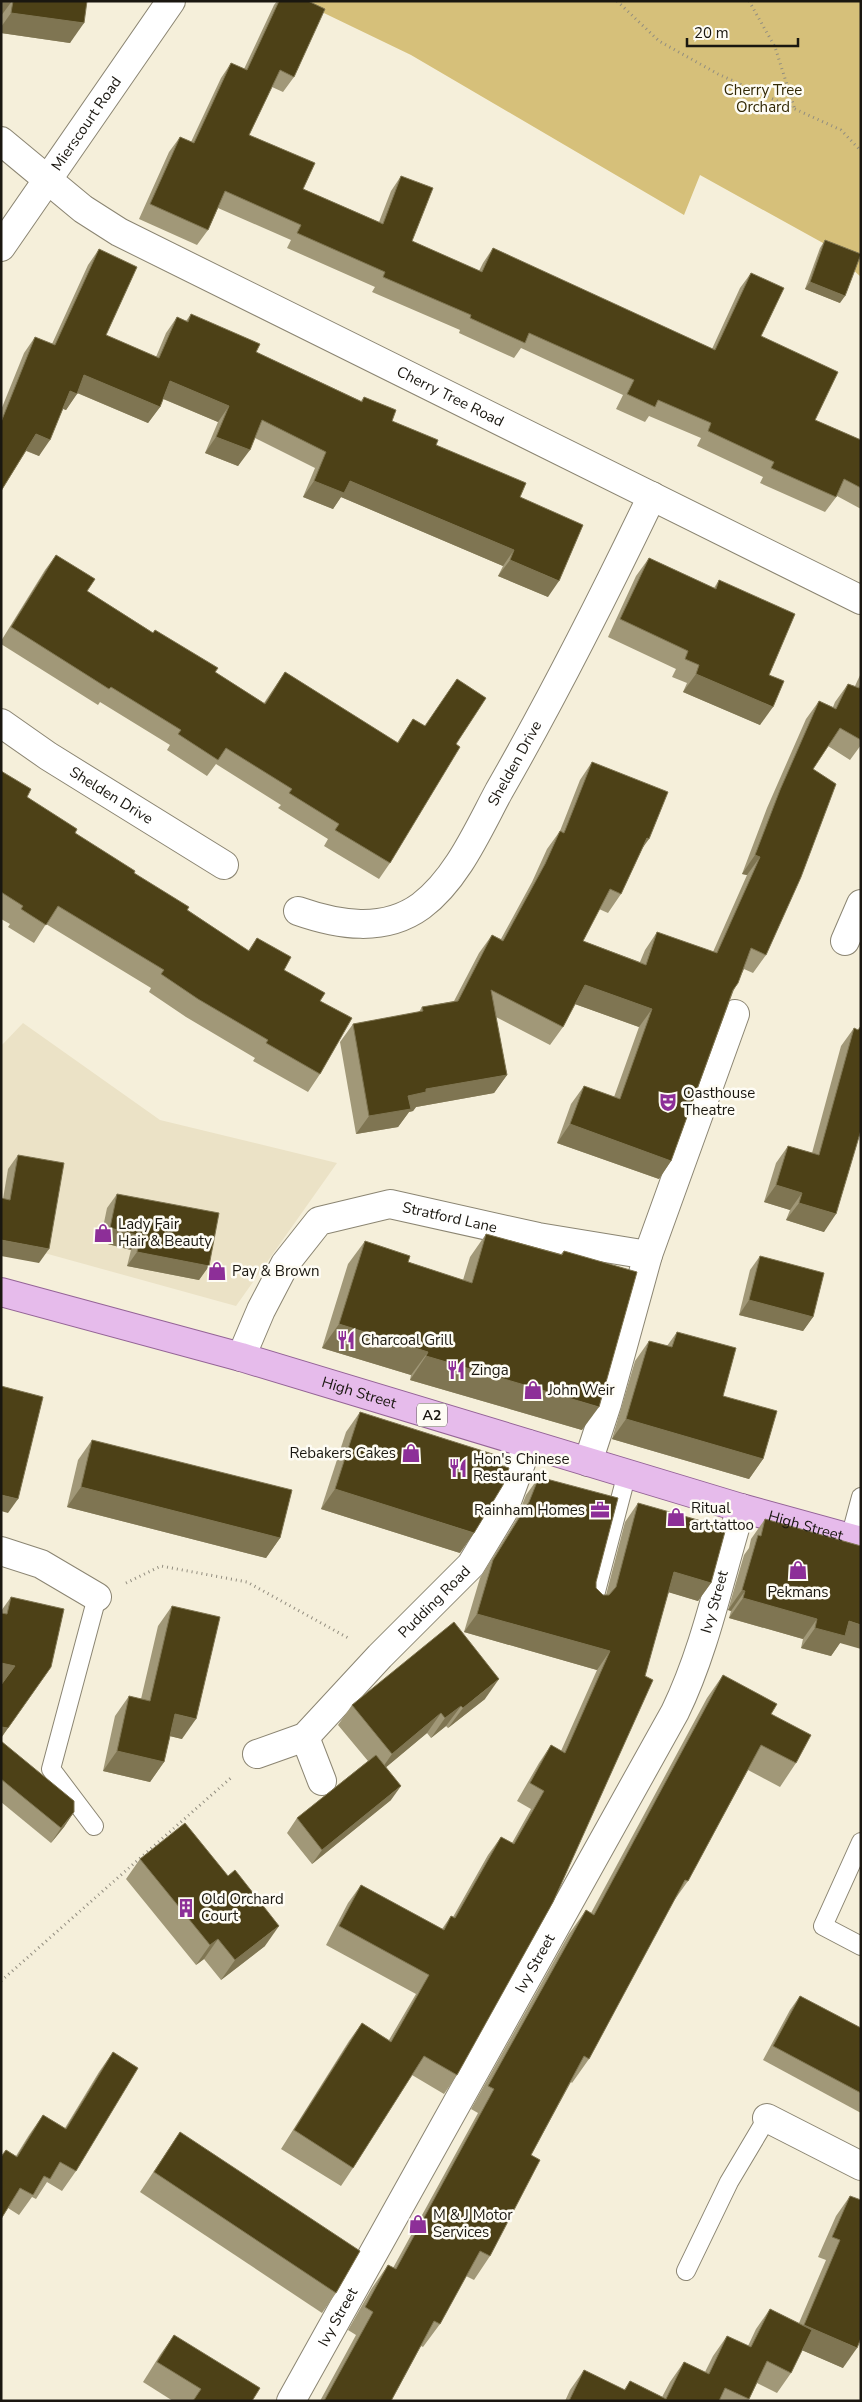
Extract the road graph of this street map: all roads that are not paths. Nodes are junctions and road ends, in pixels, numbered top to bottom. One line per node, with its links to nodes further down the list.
1 (171, 1): 3 (street, Mierscourt Road)
2 (1, 142): 3 (street, Cherry Tree Road)
3 (49, 178): 4 (street, Mierscourt Road); 5 (street, Cherry Tree Road)
4 (1, 246)
5 (652, 496): 6 (street, Cherry Tree Road); 10 (street, Shelden Drive)
6 (861, 600)
7 (1, 722): 8 (street, Shelden Drive)
8 (224, 865)
9 (861, 904): 11 (street)
10 (298, 911)
11 (845, 941)
12 (735, 1014): 13 (street)
13 (648, 1255): 15 (street, Stratford Lane); 17 (street)
14 (1, 1292): 15 (main road, High Street / A2)
15 (241, 1357): 16 (main road, High Street / A2)
16 (528, 1444): 17 (main road, High Street / A2); 25 (street, Pudding Road)
17 (588, 1462): 18 (main road, High Street / A2)
18 (627, 1473): 20 (main road, High Street / A2); 24 (lane)
19 (861, 1497): 21 (lane)
20 (740, 1508): 21 (main road, High Street / A2); 34 (street, Ivy Street)
21 (855, 1540)
22 (1, 1551): 23 (street)
23 (97, 1597): 28 (lane)
24 (593, 1603)
25 (305, 1737): 26 (street, Pudding Road); 27 (street)
26 (257, 1754)
27 (322, 1781)
28 (94, 1826)
29 (861, 1842): 30 (lane)
30 (861, 1946)
31 (767, 2118): 32 (street); 33 (lane)
32 (861, 2166)
33 (686, 2272)
34 (291, 2401)

